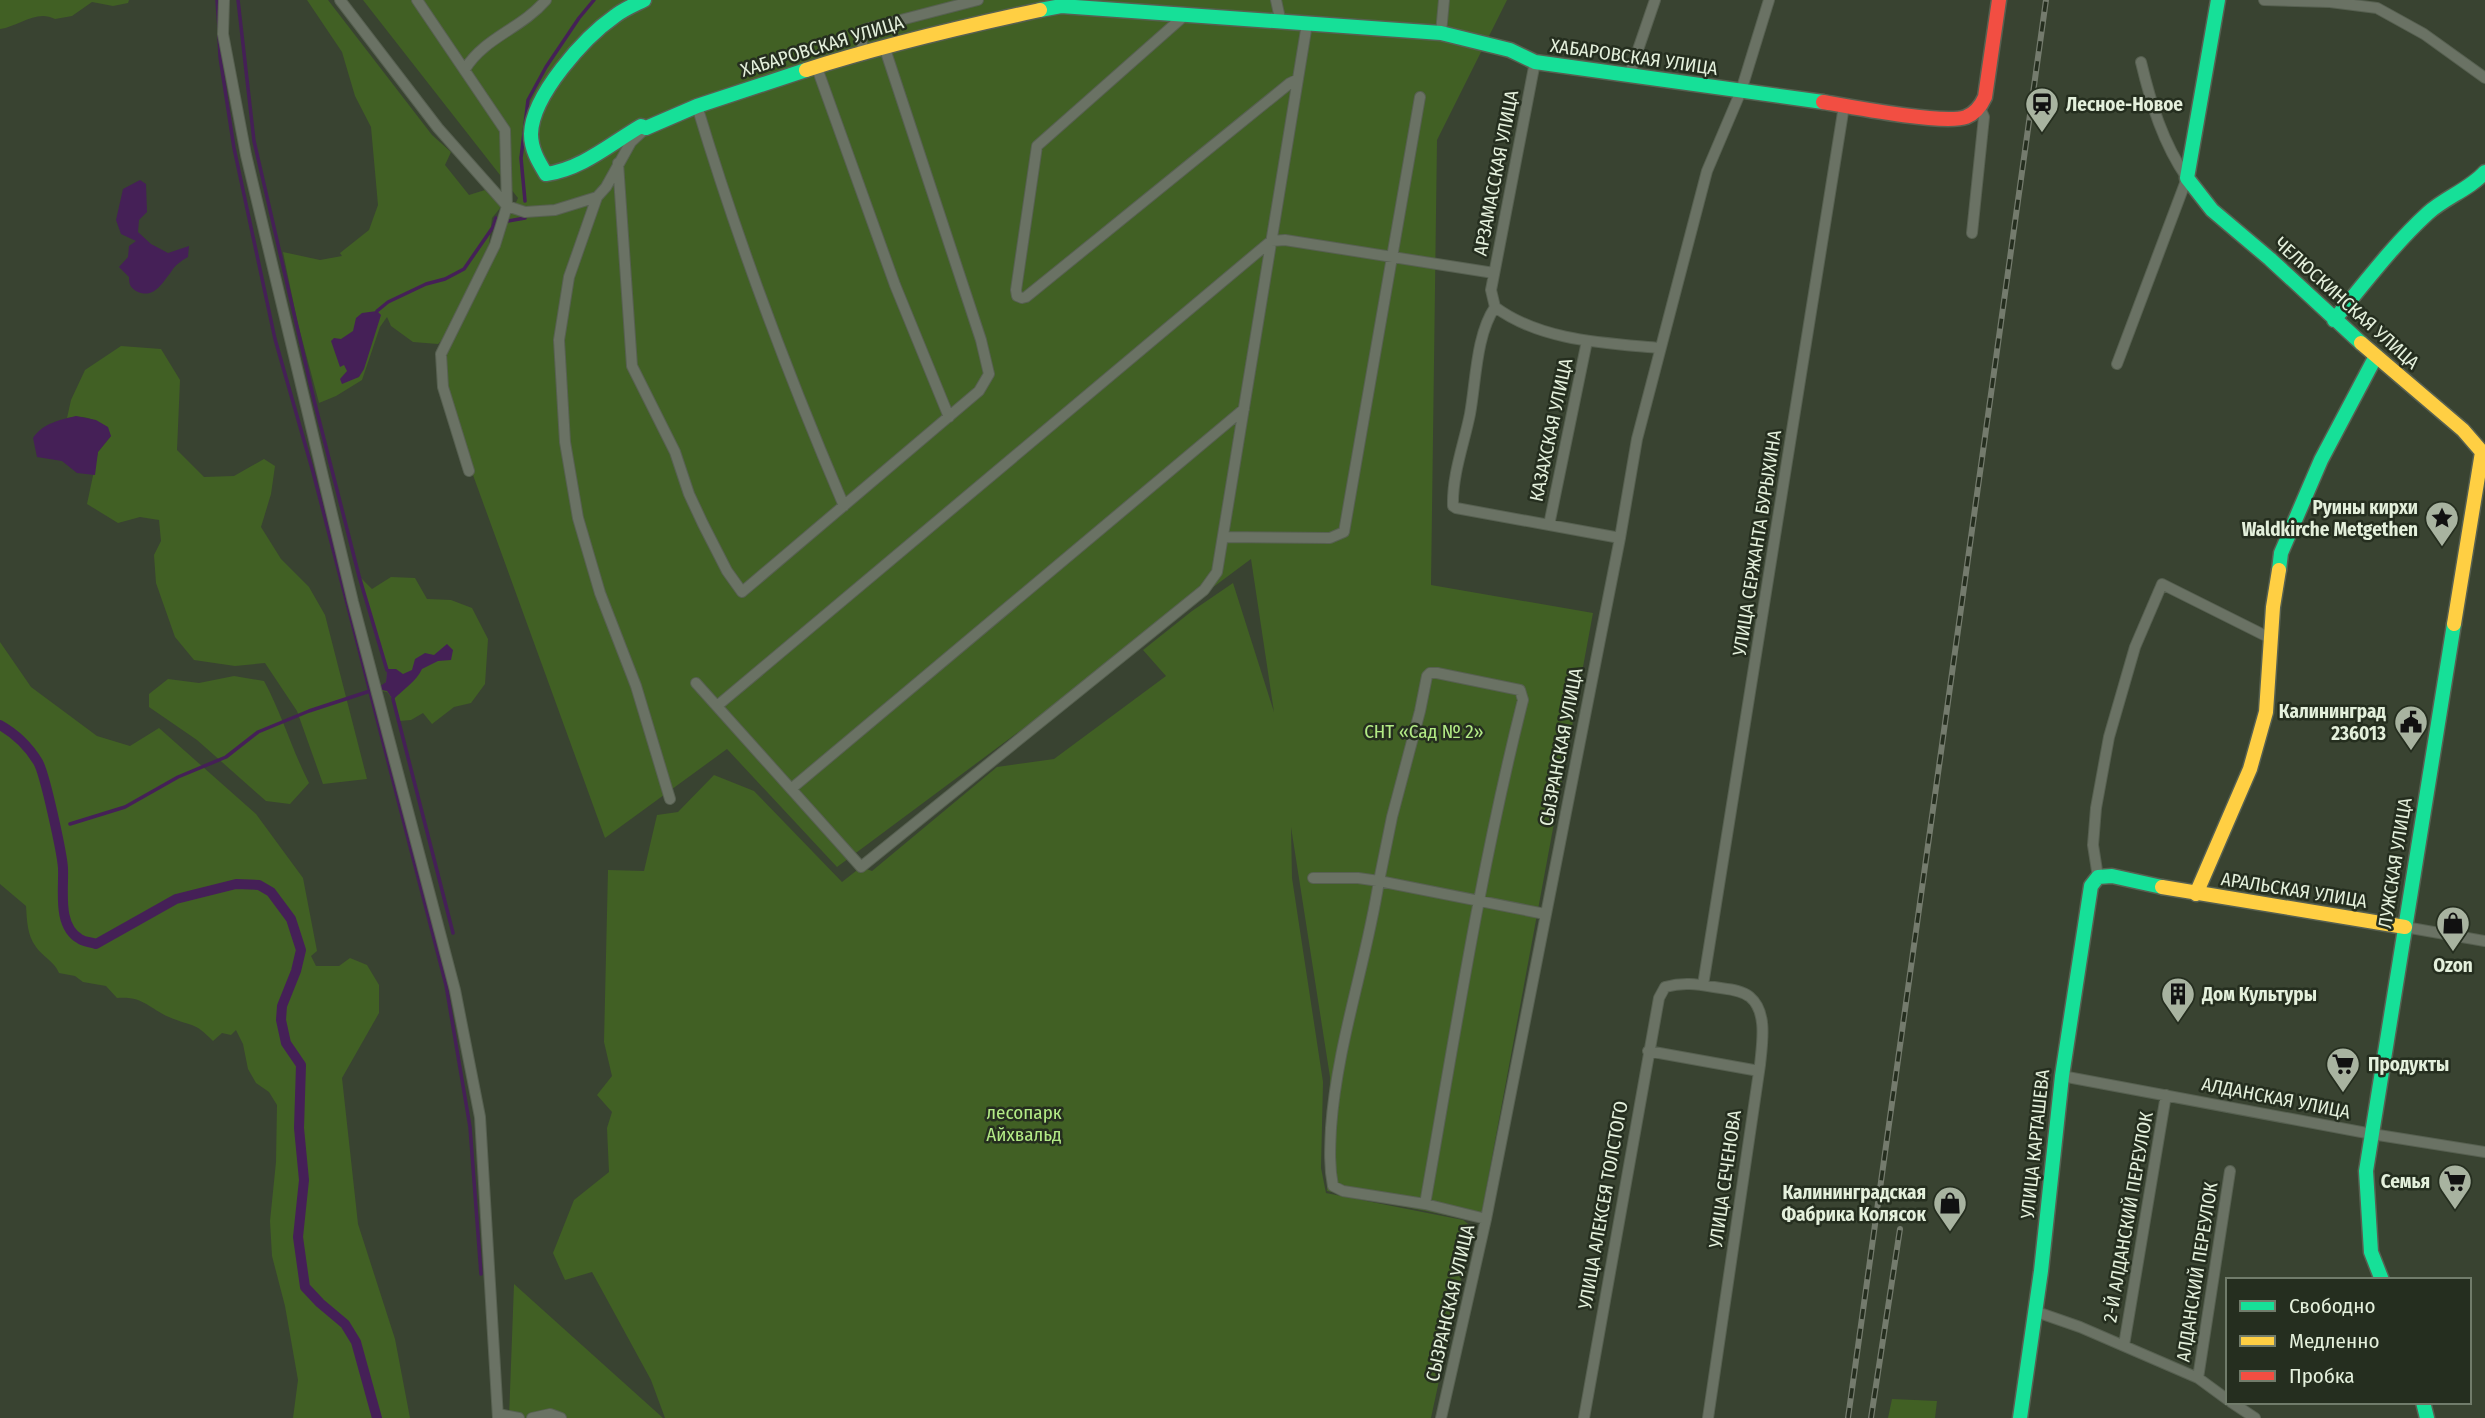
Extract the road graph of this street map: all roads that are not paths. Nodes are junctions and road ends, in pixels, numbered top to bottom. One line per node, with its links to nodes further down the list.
1 (224, 0): 86 (street)
2 (340, 0): 37 (street)
3 (416, 0): 23 (street)
4 (545, 0): 23 (street)
5 (644, 0): 32 (street, ХАБАРОВСКАЯ УЛИЦА)
6 (978, 0): 19 (street)
7 (1276, 0): 15 (street)
8 (1444, 0): 17 (street)
9 (1655, 0): 24 (street)
10 (1769, 0): 27 (street, СЫЗРАНСКАЯ УЛИЦА)
11 (1998, 0): 31 (street)
12 (2218, 0): 35 (street)
13 (2264, 0): 25 (street)
14 (1184, 16): 15 (street, ХАБАРОВСКАЯ УЛИЦА); 18 (street, ХАБАРОВСКАЯ УЛИЦА); 26 (street)
15 (1281, 23): 16 (street, ХАБАРОВСКАЯ УЛИЦА)
16 (1307, 24): 17 (street, ХАБАРОВСКАЯ УЛИЦА); 26 (street)
17 (1441, 33): 20 (street, ХАБАРОВСКАЯ УЛИЦА)
18 (884, 46): 19 (street, ХАБАРОВСКАЯ УЛИЦА); 49 (street)
19 (864, 51): 22 (street, ХАБАРОВСКАЯ УЛИЦА)
20 (1535, 62): 24 (street, ХАБАРОВСКАЯ УЛИЦА); 41 (street, АРЗАМАССКАЯ УЛИЦА)
21 (2141, 62): 35 (street)
22 (817, 68): 29 (street, ХАБАРОВСКАЯ УЛИЦА); 49 (street)
23 (465, 69): 37 (street)
24 (1629, 76): 27 (street, ХАБАРОВСКАЯ УЛИЦА)
25 (2485, 78)
26 (1298, 79): 39 (street)
27 (1741, 91): 30 (street, ХАБАРОВСКАЯ УЛИЦА); 45 (street, СЫЗРАНСКАЯ УЛИЦА)
28 (1420, 97): 40 (street)
29 (697, 106): 32 (street, ХАБАРОВСКАЯ УЛИЦА); 52 (street)
30 (1844, 106): 31 (street, ХАБАРОВСКАЯ УЛИЦА); 69 (street, УЛИЦА СЕРЖАНТА БУРЫХИНА)
31 (1980, 108): 38 (street)
32 (646, 128): 33 (street)
33 (618, 163): 36 (street); 52 (street)
34 (2485, 172): 43 (street)
35 (2187, 178): 43 (street, ЧЕЛЮСКИНСКАЯ УЛИЦА); 47 (street)
36 (597, 197): 37 (street); 60 (street)
37 (507, 206): 51 (street)
38 (1972, 233)
39 (1271, 241): 40 (street); 48 (street); 58 (street)
40 (1392, 258): 41 (street); 54 (street)
41 (1494, 273): 42 (street, АРЗАМАССКАЯ УЛИЦА)
42 (1495, 307): 44 (street); 53 (street)
43 (2334, 320): 46 (street, ЧЕЛЮСКИНСКАЯ УЛИЦА)
44 (1587, 341): 45 (street); 53 (street, КАЗАХСКАЯ УЛИЦА)
45 (1659, 348): 55 (street, СЫЗРАНСКАЯ УЛИЦА)
46 (2376, 356): 50 (street, ЧЕЛЮСКИНСКАЯ УЛИЦА); 56 (street)
47 (2117, 364)
48 (1244, 410): 54 (street); 59 (street)
49 (948, 417): 52 (street)
50 (2483, 453): 67 (street, ЛУЖСКАЯ УЛИЦА)
51 (469, 471)
52 (844, 506)
53 (1549, 525): 55 (street)
54 (1223, 537): 59 (street)
55 (1620, 538): 66 (street, СЫЗРАНСКАЯ УЛИЦА)
56 (2270, 638): 61 (street); 64 (street)
57 (696, 683): 58 (street)
58 (717, 706): 59 (street)
59 (791, 789)
60 (670, 799)
61 (2098, 877): 64 (street, АРАЛЬСКАЯ УЛИЦА); 73 (street, УЛИЦА КАРТАШЕВА)
62 (1313, 878): 63 (street)
63 (1379, 881): 65 (street); 65 (street); 78 (street)
64 (2196, 894): 67 (street, АРАЛЬСКАЯ УЛИЦА)
65 (1480, 902): 66 (street); 78 (street)
66 (1545, 914): 79 (street, СЫЗРАНСКАЯ УЛИЦА)
67 (2404, 927): 68 (street, АРАЛЬСКАЯ УЛИЦА); 75 (street, ЛУЖСКАЯ УЛИЦА)
68 (2485, 940)
69 (1703, 985): 70 (street, УЛИЦА СЕЧЕНОВА); 72 (street, УЛИЦА СЕЧЕНОВА)
70 (1658, 998): 71 (street, УЛИЦА АЛЕКСЕЯ ТОЛСТОГО)
71 (1648, 1051): 72 (street); 91 (street, УЛИЦА АЛЕКСЕЯ ТОЛСТОГО)
72 (1759, 1071): 92 (street, УЛИЦА СЕЧЕНОВА)
73 (2062, 1076): 74 (street, АЛДАНСКАЯ УЛИЦА); 81 (street, УЛИЦА КАРТАШЕВА)
74 (2166, 1095): 75 (street, АЛДАНСКАЯ УЛИЦА); 82 (street, 2-Й АЛДАНСКИЙ ПЕРЕУЛОК)
75 (2372, 1134): 76 (street, АЛДАНСКАЯ УЛИЦА); 80 (street, ЛУЖСКАЯ УЛИЦА)
76 (2485, 1152)
77 (2230, 1171): 83 (street, АЛДАНСКИЙ ПЕРЕУЛОК)
78 (1425, 1204): 79 (street)
79 (1486, 1219): 90 (street, СЫЗРАНСКАЯ УЛИЦА)
80 (2381, 1278)
81 (2034, 1311): 82 (street); 93 (street, УЛИЦА КАРТАШЕВА)
82 (2124, 1345): 83 (street)
83 (2198, 1378): 84 (street)
84 (2226, 1399)
85 (2234, 1404): 94 (street)
86 (498, 1416): 87 (street)
87 (519, 1418)
88 (532, 1418): 89 (street)
89 (561, 1418)
90 (1441, 1418)
91 (1584, 1418)
92 (1708, 1418)
93 (2021, 1418)
94 (2255, 1418)

